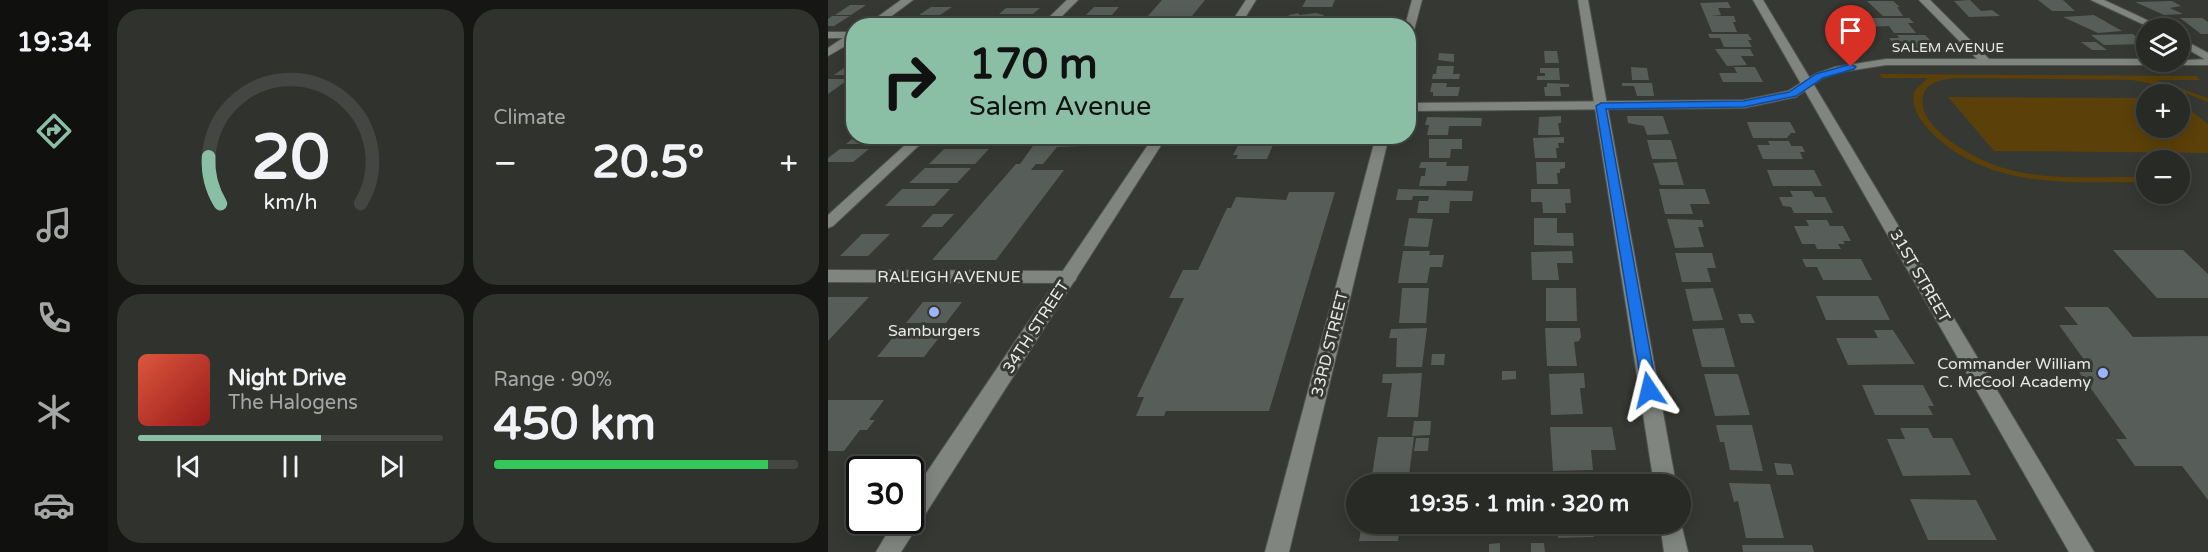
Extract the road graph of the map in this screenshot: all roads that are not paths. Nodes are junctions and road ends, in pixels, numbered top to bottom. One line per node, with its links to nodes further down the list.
1 (908, 0): 9 (street)
2 (1073, 0): 10 (street)
3 (1251, 0): 11 (street)
4 (1417, 0): 12 (street)
5 (1583, 0): 23 (street)
6 (1758, 0): 21 (street, 31ST STREET)
7 (1924, 0): 20 (street)
8 (2096, 0): 13 (street)
9 (882, 18)
10 (1054, 18)
11 (1239, 18)
12 (1412, 18)
13 (2136, 18)
14 (828, 35): 15 (street)
15 (846, 35)
16 (846, 41): 18 (street)
17 (2190, 47): 19 (street)
18 (828, 53)
19 (2208, 60): 20 (street, SALEM AVENUE)
20 (1986, 62): 21 (street, SALEM AVENUE)
21 (1807, 82): 23 (street, SALEM AVENUE); 37 (street, 31ST STREET)
22 (1416, 106): 23 (street, SALEM AVENUE)
23 (1601, 106): 30 (street)
24 (914, 144): 27 (street)
25 (1156, 144): 29 (street, 34TH STREET)
26 (1381, 144): 35 (street, 33RD STREET)
27 (828, 224)
28 (828, 276): 29 (street, RALEIGH AVENUE)
29 (1069, 277): 31 (street, 34TH STREET)
30 (1663, 474)
31 (924, 496)
32 (899, 534): 34 (street, 34TH STREET)
33 (1673, 534): 36 (street)
34 (888, 552)
35 (1277, 552)
36 (1676, 552)
37 (2082, 552)

